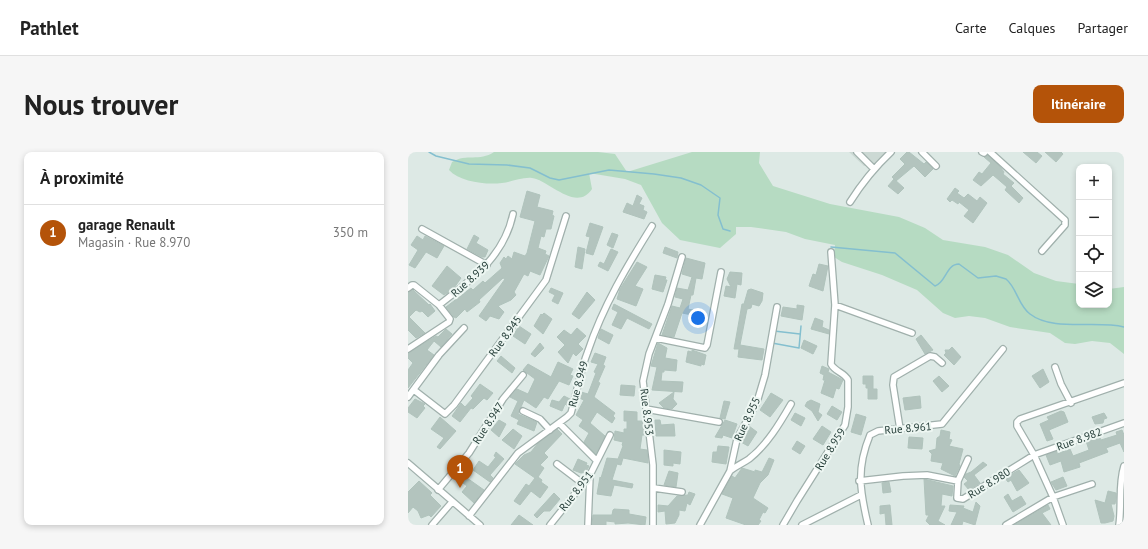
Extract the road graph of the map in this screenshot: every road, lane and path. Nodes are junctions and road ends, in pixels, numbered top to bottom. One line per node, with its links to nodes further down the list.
1 (857, 152): 6 (street)
2 (891, 152): 6 (street)
3 (922, 152): 5 (street)
4 (990, 152): 12 (street)
5 (936, 166)
6 (874, 169): 7 (street)
7 (850, 202)
8 (513, 214): 15 (street, Rue 8.939)
9 (566, 216): 30 (street, Rue 8.945)
10 (652, 226): 37 (street, Rue 8.949)
11 (422, 229): 15 (street)
12 (1042, 251)
13 (831, 252): 19 (street, Rue 8.959)
14 (682, 257): 23 (street, Rue 8.953)
15 (487, 265): 18 (street, Rue 8.939)
16 (721, 272): 23 (street)
17 (408, 288): 18 (street)
18 (439, 305): 24 (street)
19 (835, 305): 22 (street); 68 (street, Rue 8.959)
20 (777, 307): 48 (street, Rue 8.955)
21 (464, 328): 30 (street)
22 (912, 333)
23 (656, 338): 34 (street, Rue 8.953)
24 (408, 349)
25 (1003, 349): 39 (street, Rue 8.961)
26 (942, 363): 39 (street)
27 (1055, 367): 32 (street)
28 (523, 375): 55 (street, Rue 8.947)
29 (1124, 383): 32 (street)
30 (414, 390): 31 (street)
31 (408, 397)
32 (1071, 402): 42 (street)
33 (791, 404): 48 (street)
34 (646, 409): 36 (street); 54 (street, Rue 8.953)
35 (523, 411): 40 (street)
36 (719, 422)
37 (559, 423): 40 (street, Rue 8.949); 44 (street, Rue 8.951)
38 (1124, 423): 42 (street, Rue 8.982)
39 (900, 429): 50 (street, Rue 8.961)
40 (550, 430): 60 (street, Rue 8.949)
41 (610, 435): 44 (street)
42 (1034, 455): 51 (street, Rue 8.980); 58 (street)
43 (968, 459): 51 (street)
44 (597, 461): 49 (street, Rue 8.951)
45 (408, 463): 55 (street)
46 (557, 464): 52 (street)
47 (1124, 466): 72 (street)
48 (730, 471): 67 (street, Rue 8.955)
49 (590, 475): 52 (street, Rue 8.951); 65 (street)
50 (860, 481): 51 (street, Rue 8.980); 57 (street, Rue 8.961)
51 (958, 481)
52 (582, 483): 64 (street, Rue 8.951)
53 (1092, 484): 58 (street)
54 (654, 488): 56 (street); 66 (street, Rue 8.953)
55 (438, 490): 59 (street)
56 (682, 492)
57 (861, 495): 61 (street); 69 (street, Rue 8.961)
58 (1053, 497): 70 (street); 71 (street)
59 (452, 502): 60 (street); 62 (street)
60 (469, 516): 63 (street)
61 (804, 524)
62 (430, 525)
63 (480, 525)
64 (550, 525)
65 (588, 525)
66 (654, 525)
67 (700, 525)
68 (783, 525)
69 (868, 525)
70 (1006, 525)
71 (1063, 525)
72 (1119, 525)

